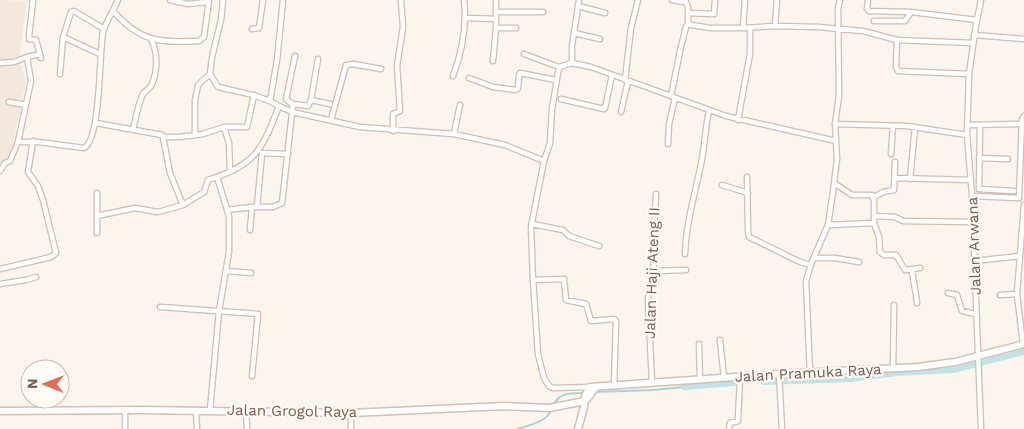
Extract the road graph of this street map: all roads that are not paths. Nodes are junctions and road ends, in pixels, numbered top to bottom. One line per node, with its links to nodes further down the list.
1 (33, 0): 52 (street)
2 (118, 0): 22 (street)
3 (170, 0): 19 (street)
4 (223, 0): 60 (street)
5 (263, 0): 39 (street)
6 (283, 0): 71 (street)
7 (401, 0): 93 (street)
8 (464, 0): 28 (street)
9 (496, 0): 23 (street)
10 (579, 0): 21 (street)
11 (638, 0): 66 (street)
12 (672, 0): 20 (street)
13 (715, 0): 27 (street)
14 (745, 0): 36 (street)
15 (778, 0): 33 (street)
16 (840, 0): 40 (street)
17 (868, 0): 25 (street)
18 (981, 0): 30 (street, Jalan Arwana)
19 (208, 1): 45 (street)
20 (685, 1): 27 (street)
21 (578, 6): 26 (street); 41 (street)
22 (113, 11): 38 (street); 45 (street)
23 (496, 12): 24 (street); 29 (street)
24 (543, 12)
25 (911, 12): 30 (street); 31 (street)
26 (605, 13)
27 (688, 13): 32 (street)
28 (466, 18): 29 (street); 63 (street)
29 (496, 19): 34 (street)
30 (977, 20): 42 (street, Jalan Arwana)
31 (874, 21)
32 (688, 24): 36 (street); 68 (street)
33 (775, 26): 37 (street); 40 (street)
34 (496, 28): 35 (street); 54 (street)
35 (516, 28)
36 (743, 28): 37 (street)
37 (750, 28): 83 (street)
38 (104, 29): 43 (street); 49 (street)
39 (252, 29)
40 (838, 29): 46 (street); 85 (street)
41 (574, 33): 44 (street); 56 (street)
42 (974, 35): 47 (street); 48 (street, Jalan Arwana)
43 (63, 38): 49 (street); 59 (street)
44 (600, 38)
45 (151, 40): 92 (street)
46 (897, 40): 48 (street); 61 (street)
47 (1024, 40)
48 (973, 43): 61 (street, Jalan Arwana)
49 (100, 54): 84 (street)
50 (524, 54): 57 (street)
51 (295, 56): 73 (street)
52 (27, 57): 55 (street); 75 (street)
53 (318, 60): 70 (street)
54 (493, 61)
55 (0, 63)
56 (572, 63): 57 (street); 62 (street)
57 (559, 67): 65 (street)
58 (381, 69): 82 (street)
59 (60, 74)
60 (210, 74): 67 (street); 95 (street)
61 (969, 74): 87 (street, Jalan Arwana)
62 (612, 75): 66 (street); 69 (street)
63 (453, 76)
64 (469, 78): 65 (street)
65 (556, 80): 106 (street)
66 (626, 80): 68 (street); 80 (street)
67 (254, 95): 71 (street); 90 (street)
68 (673, 97): 78 (street); 101 (street)
69 (561, 99)
70 (311, 100): 73 (street); 74 (street)
71 (270, 101): 77 (street)
72 (9, 102): 75 (street)
73 (294, 104): 79 (street)
74 (330, 104)
75 (26, 105): 99 (street)
76 (460, 105): 94 (street)
77 (279, 106): 79 (street); 109 (street)
78 (709, 111): 83 (street); 139 (street)
79 (292, 112): 82 (street); 102 (street)
80 (621, 112)
81 (1024, 116): 86 (street)
82 (331, 120): 93 (street)
83 (738, 120): 98 (street)
84 (96, 123): 92 (street); 100 (street)
85 (835, 124): 88 (street); 98 (street)
86 (1022, 124): 89 (street); 110 (street)
87 (968, 125): 89 (street); 96 (street, Jalan Arwana)
88 (893, 126): 91 (street); 103 (street)
89 (980, 126): 104 (street)
90 (224, 127): 95 (street); 109 (street)
91 (915, 127): 96 (street); 114 (street)
92 (133, 129): 97 (street)
93 (393, 131): 94 (street)
94 (454, 134): 106 (street)
95 (194, 135): 97 (street)
96 (968, 135): 115 (street, Jalan Arwana)
97 (163, 137): 126 (street)
98 (836, 141): 116 (street)
99 (18, 142): 100 (street); 108 (street)
100 (33, 142): 146 (street)
101 (668, 144)
102 (288, 154): 127 (street); 127 (street)
103 (891, 154)
104 (979, 158): 105 (street); 118 (street)
105 (1008, 159)
106 (544, 161): 133 (street)
107 (894, 162): 113 (street)
108 (0, 171)
109 (230, 171): 111 (street)
110 (1022, 173): 124 (street)
111 (217, 177): 126 (street); 128 (street)
112 (747, 177): 120 (street)
113 (895, 178): 114 (street); 123 (street)
114 (910, 179): 115 (street)
115 (971, 180): 122 (street, Jalan Arwana)
116 (834, 183): 123 (street); 134 (street)
117 (722, 185): 120 (street)
118 (1014, 191)
119 (97, 193): 129 (street)
120 (748, 193): 144 (street)
121 (656, 194): 150 (street, Jalan Haji Ateng II)
122 (972, 196): 124 (street); 131 (street, Jalan Arwana)
123 (874, 198): 130 (street)
124 (1019, 198): 125 (street)
125 (1024, 204): 138 (street)
126 (183, 205): 129 (street)
127 (254, 207): 128 (street); 135 (street)
128 (228, 210): 149 (street)
129 (97, 216): 136 (street)
130 (874, 216): 131 (street); 132 (street)
131 (973, 222): 143 (street, Jalan Arwana)
132 (874, 223): 134 (street); 148 (street)
133 (532, 224): 137 (street); 153 (street)
134 (828, 225): 141 (street)
135 (250, 230)
136 (97, 233)
137 (599, 246)
138 (1022, 246): 140 (street)
139 (685, 254)
140 (1020, 256): 143 (street); 156 (street)
141 (814, 258): 142 (street); 144 (street)
142 (859, 262)
143 (974, 262): 162 (street, Jalan Arwana)
144 (810, 266): 168 (street)
145 (920, 268): 148 (street)
146 (0, 270)
147 (686, 270): 150 (street)
148 (912, 270): 158 (street)
149 (227, 271): 151 (street); 161 (street)
150 (654, 271): 174 (street, Jalan Haji Ateng II)
151 (251, 272)
152 (36, 277): 154 (street)
153 (533, 280): 175 (street); 176 (street)
154 (0, 284)
155 (948, 293): 162 (street)
156 (1017, 294): 157 (street); 165 (street)
157 (1000, 295)
158 (917, 303)
159 (894, 305): 167 (street)
160 (160, 307): 161 (street)
161 (219, 311): 170 (street); 179 (street)
162 (976, 314): 166 (street, Jalan Arwana)
163 (720, 340): 172 (street)
164 (699, 344): 173 (street)
165 (1024, 344): 166 (street, Jalan Pramuka Raya)
166 (978, 359): 167 (street, Jalan Pramuka Raya); 190 (street, Jalan Arwana)
167 (892, 368): 168 (street, Jalan Pramuka Raya)
168 (810, 373): 169 (street, Jalan Pramuka Raya)
169 (779, 375): 171 (street, Jalan Pramuka Raya); 189 (street)
170 (252, 376)
171 (740, 377): 172 (street, Jalan Pramuka Raya); 188 (street)
172 (724, 378): 173 (street, Jalan Pramuka Raya)
173 (700, 380): 174 (street, Jalan Pramuka Raya)
174 (652, 383): 175 (street, Jalan Pramuka Raya)
175 (614, 386): 176 (street, Jalan Pramuka Raya)
176 (589, 393): 182 (street, Jalan Grogol Raya); 187 (street)
177 (125, 410): 178 (street, Jalan Grogol Raya); 180 (street, Jalan Grogol Raya); 183 (street)
178 (196, 410): 179 (street, Jalan Grogol Raya); 184 (street)
179 (210, 410): 181 (street, Jalan Grogol Raya)
180 (0, 411)
181 (246, 412): 182 (street, Jalan Grogol Raya); 185 (street)
182 (351, 412): 186 (street)
183 (125, 429)
184 (197, 429)
185 (247, 429)
186 (351, 429)
187 (578, 429)
188 (729, 429)
189 (782, 429)
190 (981, 429)

